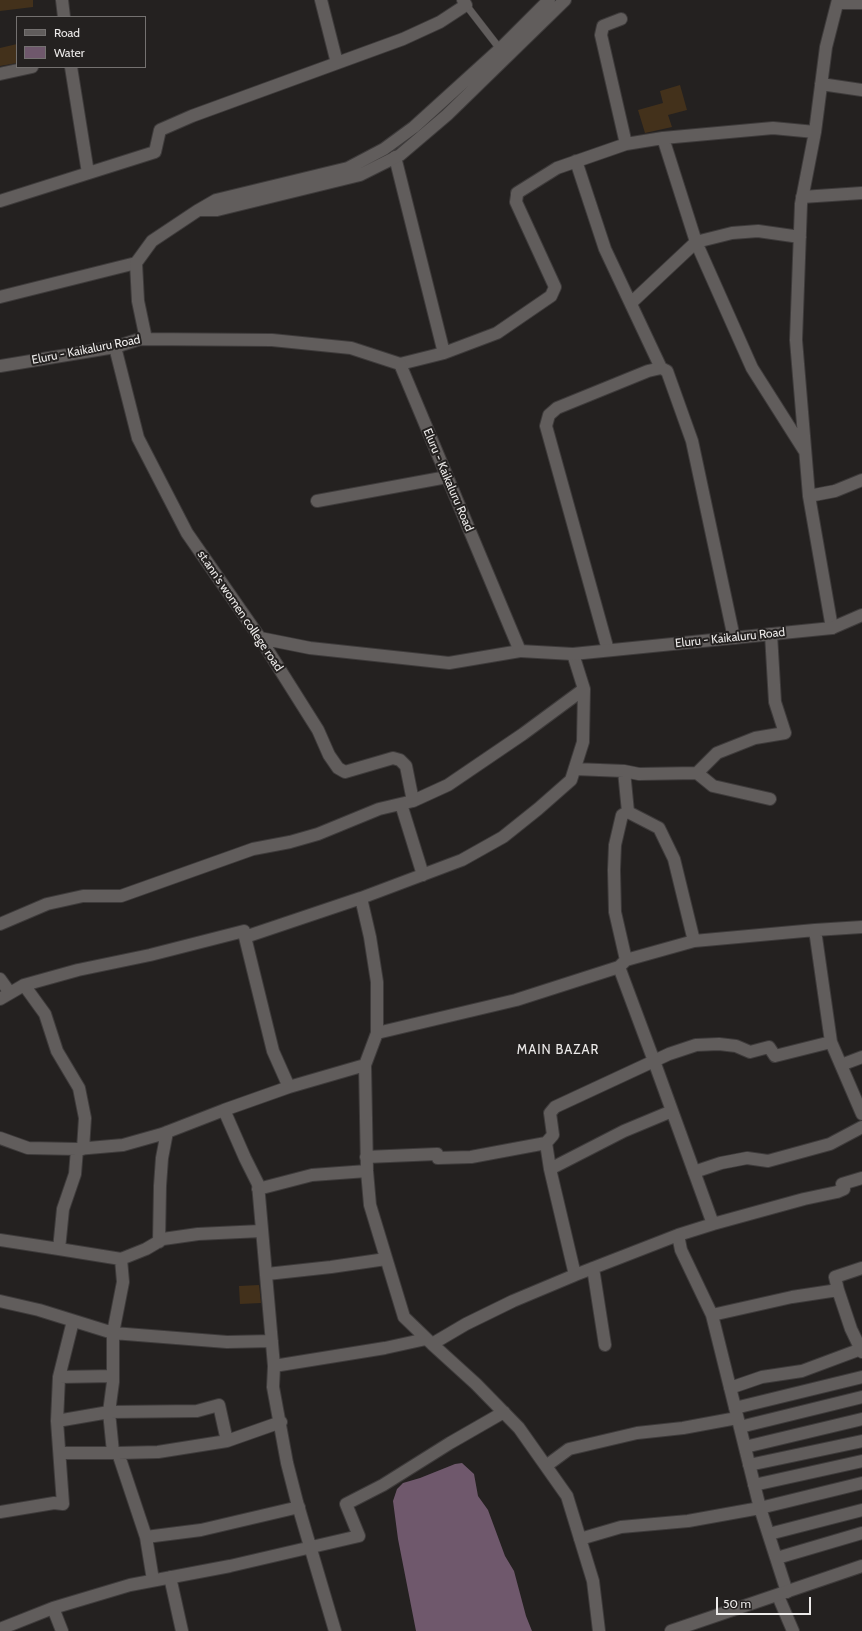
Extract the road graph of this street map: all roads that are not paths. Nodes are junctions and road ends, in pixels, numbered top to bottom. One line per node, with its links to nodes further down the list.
1 (62, 0): 8 (street)
2 (321, 0): 11 (street)
3 (549, 0): 10 (street)
4 (565, 0): 20 (street)
5 (838, 1): 7 (street); 15 (street)
6 (465, 3): 10 (lane); 11 (street)
7 (862, 3)
8 (64, 16)
9 (621, 19): 19 (street)
10 (500, 50): 26 (street)
11 (337, 63): 22 (street)
12 (27, 68): 14 (street)
13 (71, 68): 22 (street)
14 (0, 74)
15 (821, 84): 16 (street); 17 (street)
16 (862, 90)
17 (815, 132): 18 (street); 24 (street)
18 (663, 138): 19 (street); 28 (street)
19 (626, 144): 21 (street)
20 (395, 157): 26 (street); 34 (street)
21 (576, 161): 31 (street); 34 (street)
22 (88, 173): 25 (street)
23 (862, 193): 24 (street)
24 (802, 197): 27 (street)
25 (0, 201)
26 (197, 210): 29 (street)
27 (800, 237): 28 (street); 38 (street)
28 (696, 242): 31 (street); 38 (street)
29 (136, 263): 30 (street); 32 (street)
30 (0, 297)
31 (631, 303): 37 (street)
32 (146, 339): 33 (street, Eluru - Kaikaluru Road); 35 (street, Eluru - Kaikaluru Road)
33 (115, 347): 36 (street, Eluru - Kaikaluru Road); 46 (street, st.ann's women college road)
34 (444, 353): 35 (street)
35 (400, 364): 39 (street, Eluru - Kaikaluru Road)
36 (0, 366)
37 (661, 368): 47 (street); 48 (street)
38 (805, 453): 41 (street)
39 (447, 477): 42 (street); 49 (street, Eluru - Kaikaluru Road)
40 (862, 480): 41 (street)
41 (809, 496): 44 (street)
42 (317, 501)
43 (862, 615): 44 (street, Eluru - Kaikaluru Road)
44 (832, 628): 45 (street, Eluru - Kaikaluru Road)
45 (771, 634): 47 (street, Eluru - Kaikaluru Road); 54 (street)
46 (260, 638): 49 (street); 56 (street, st.ann's women college road)
47 (734, 638): 48 (street, Eluru - Kaikaluru Road)
48 (608, 650): 50 (street, Eluru - Kaikaluru Road)
49 (520, 651): 50 (street, Eluru - Kaikaluru Road)
50 (573, 654): 51 (street)
51 (584, 689): 52 (street); 56 (street)
52 (575, 769): 53 (street); 59 (street)
53 (624, 771): 54 (street); 58 (street)
54 (697, 773): 55 (street)
55 (770, 799)
56 (413, 801): 57 (street)
57 (401, 804): 59 (street); 61 (street)
58 (628, 812): 65 (street); 66 (street)
59 (423, 875): 60 (street)
60 (361, 898): 64 (street); 70 (street)
61 (0, 924)
62 (862, 927): 63 (street)
63 (815, 930): 65 (street); 71 (street)
64 (245, 937): 68 (street); 76 (street)
65 (694, 941): 66 (street)
66 (622, 963): 70 (street); 73 (street)
67 (0, 979): 69 (street)
68 (24, 985): 69 (street); 84 (street)
69 (5, 996)
70 (378, 1033): 74 (street)
71 (831, 1042): 73 (street); 75 (street)
72 (862, 1057): 75 (street)
73 (654, 1061): 78 (street); 83 (street)
74 (365, 1065): 76 (street); 85 (street)
75 (841, 1065): 79 (street)
76 (289, 1087): 77 (street)
77 (224, 1110): 81 (street); 90 (street)
78 (672, 1111): 86 (street); 88 (street)
79 (862, 1114)
80 (862, 1127): 88 (street)
81 (167, 1132): 84 (street); 95 (street)
82 (0, 1138): 84 (street)
83 (546, 1143): 85 (street); 86 (street)
84 (80, 1149): 96 (street)
85 (366, 1157): 87 (street)
86 (550, 1169): 102 (street)
87 (367, 1171): 90 (street); 98 (street)
88 (694, 1172): 91 (street)
89 (862, 1178): 91 (street)
90 (258, 1189): 92 (street)
91 (713, 1224): 93 (street)
92 (261, 1231): 95 (street); 101 (street)
93 (678, 1235): 99 (street); 105 (street)
94 (0, 1240): 96 (street)
95 (159, 1242): 97 (street)
96 (59, 1249): 97 (street)
97 (121, 1259): 107 (street)
98 (386, 1259): 101 (street); 109 (street)
99 (593, 1268): 102 (street); 110 (street)
100 (862, 1268): 103 (street)
101 (267, 1274): 108 (street)
102 (575, 1275): 109 (street)
103 (838, 1290): 105 (street); 111 (street)
104 (0, 1301): 106 (street)
105 (712, 1315): 116 (street)
106 (73, 1321): 107 (street); 114 (street)
107 (113, 1333): 108 (street); 113 (street)
108 (272, 1341): 112 (street)
109 (429, 1342): 112 (street); 119 (street)
110 (605, 1345)
111 (861, 1350): 116 (street)
112 (274, 1366): 123 (street)
113 (113, 1376): 114 (street); 118 (street)
114 (60, 1377): 122 (street)
115 (862, 1377): 120 (street)
116 (730, 1388): 120 (street)
117 (862, 1396): 120 (street)
118 (109, 1412): 122 (street); 125 (street); 128 (street)
119 (504, 1412): 131 (street); 142 (street)
120 (737, 1418): 126 (street); 131 (street)
121 (862, 1420): 126 (street)
122 (57, 1421): 127 (street)
123 (281, 1422): 125 (street); 134 (street)
124 (862, 1440): 130 (street)
125 (227, 1441): 128 (street)
126 (745, 1447): 130 (street)
127 (60, 1453): 128 (street); 137 (street)
128 (115, 1453): 140 (street)
129 (862, 1461): 133 (street)
130 (749, 1465): 133 (street)
131 (546, 1466): 141 (street)
132 (862, 1484): 135 (street)
133 (754, 1485): 135 (street)
134 (298, 1507): 140 (street); 142 (street)
135 (760, 1508): 139 (street); 141 (street)
136 (862, 1510): 139 (street)
137 (0, 1512)
138 (862, 1533): 143 (street)
139 (769, 1534): 143 (street)
140 (146, 1537): 146 (street)
141 (580, 1539): 153 (street)
142 (311, 1546): 145 (street); 152 (street)
143 (776, 1558): 147 (street)
144 (862, 1566): 147 (street)
145 (170, 1576): 146 (street); 151 (street)
146 (153, 1580): 148 (street)
147 (782, 1594): 154 (street); 155 (street)
148 (52, 1608): 149 (street); 150 (street)
149 (0, 1629)
150 (62, 1631)
151 (182, 1631)
152 (335, 1631)
153 (599, 1631)
154 (671, 1631)
155 (793, 1631)

